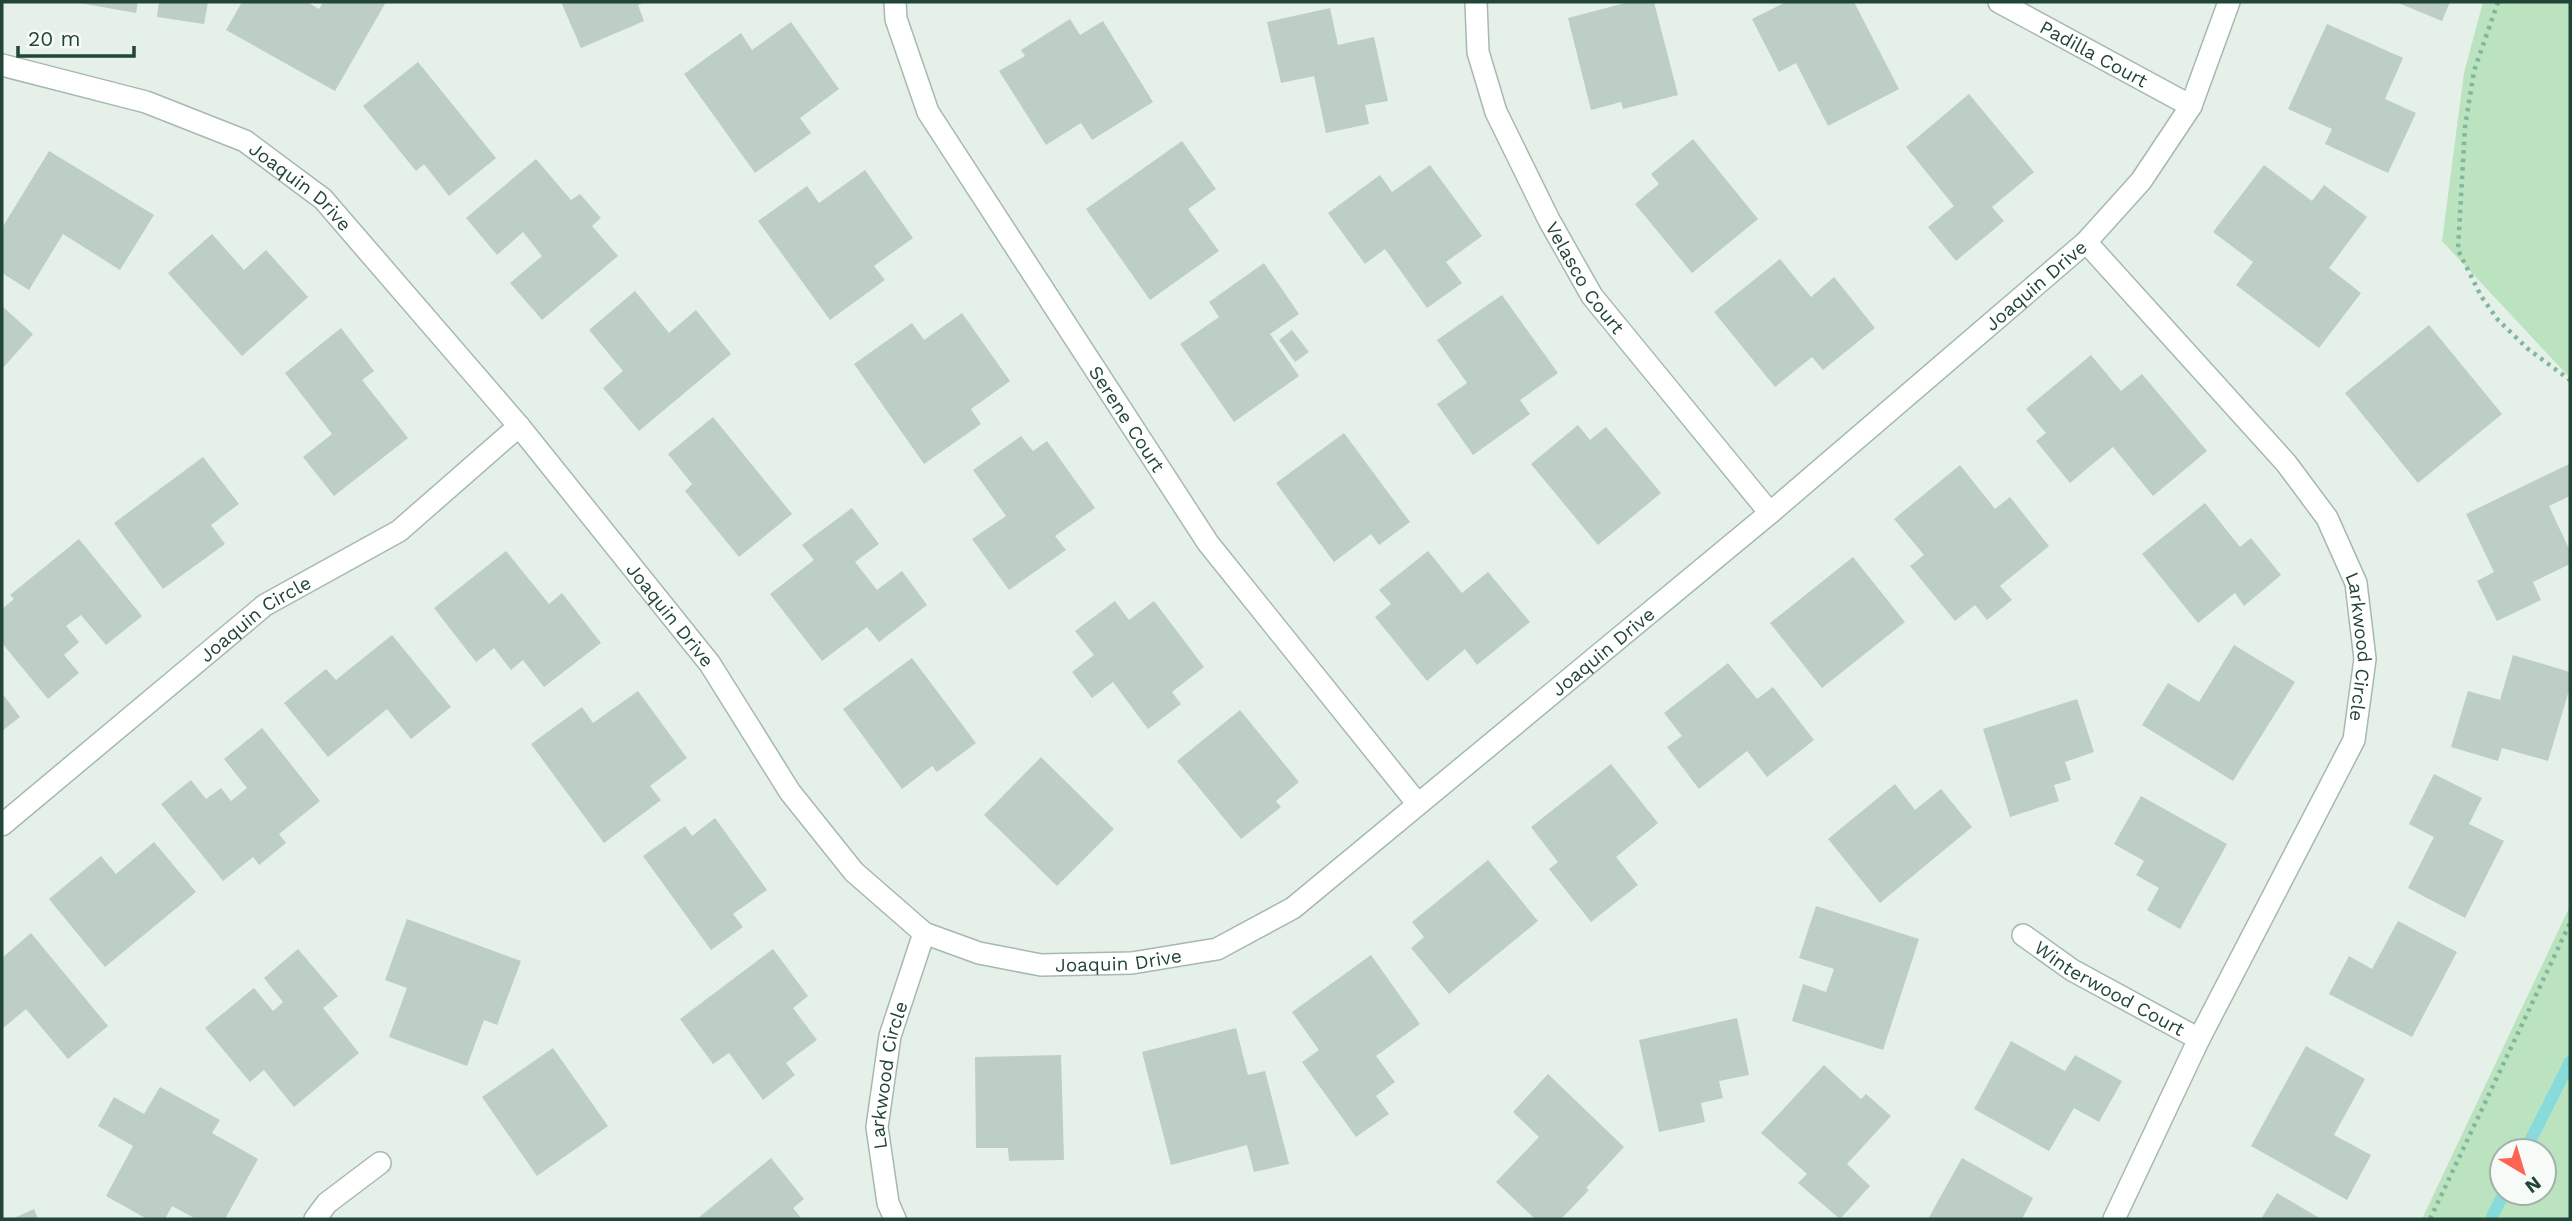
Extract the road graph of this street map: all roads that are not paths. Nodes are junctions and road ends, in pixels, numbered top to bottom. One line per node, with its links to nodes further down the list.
1 (895, 2): 10 (street, Serene Court)
2 (1476, 2): 9 (street, Velasco Court)
3 (1999, 2): 6 (street, Padilla Court)
4 (2229, 2): 6 (street, Joaquin Drive)
5 (2, 65): 8 (street, Joaquin Drive)
6 (2190, 106): 7 (street, Joaquin Drive)
7 (2086, 242): 9 (street, Joaquin Drive); 14 (street, Larkwood Circle)
8 (519, 426): 11 (street, Joaquin Circle); 12 (street, Joaquin Drive)
9 (1770, 513): 10 (street, Joaquin Drive)
10 (1417, 803): 12 (street, Joaquin Drive)
11 (2, 825)
12 (924, 933): 17 (street, Larkwood Circle)
13 (2023, 935): 14 (street, Winterwood Court)
14 (2199, 1038): 18 (street, Larkwood Circle)
15 (380, 1163): 16 (street)
16 (315, 1219)
17 (895, 1219)
18 (2113, 1219)

